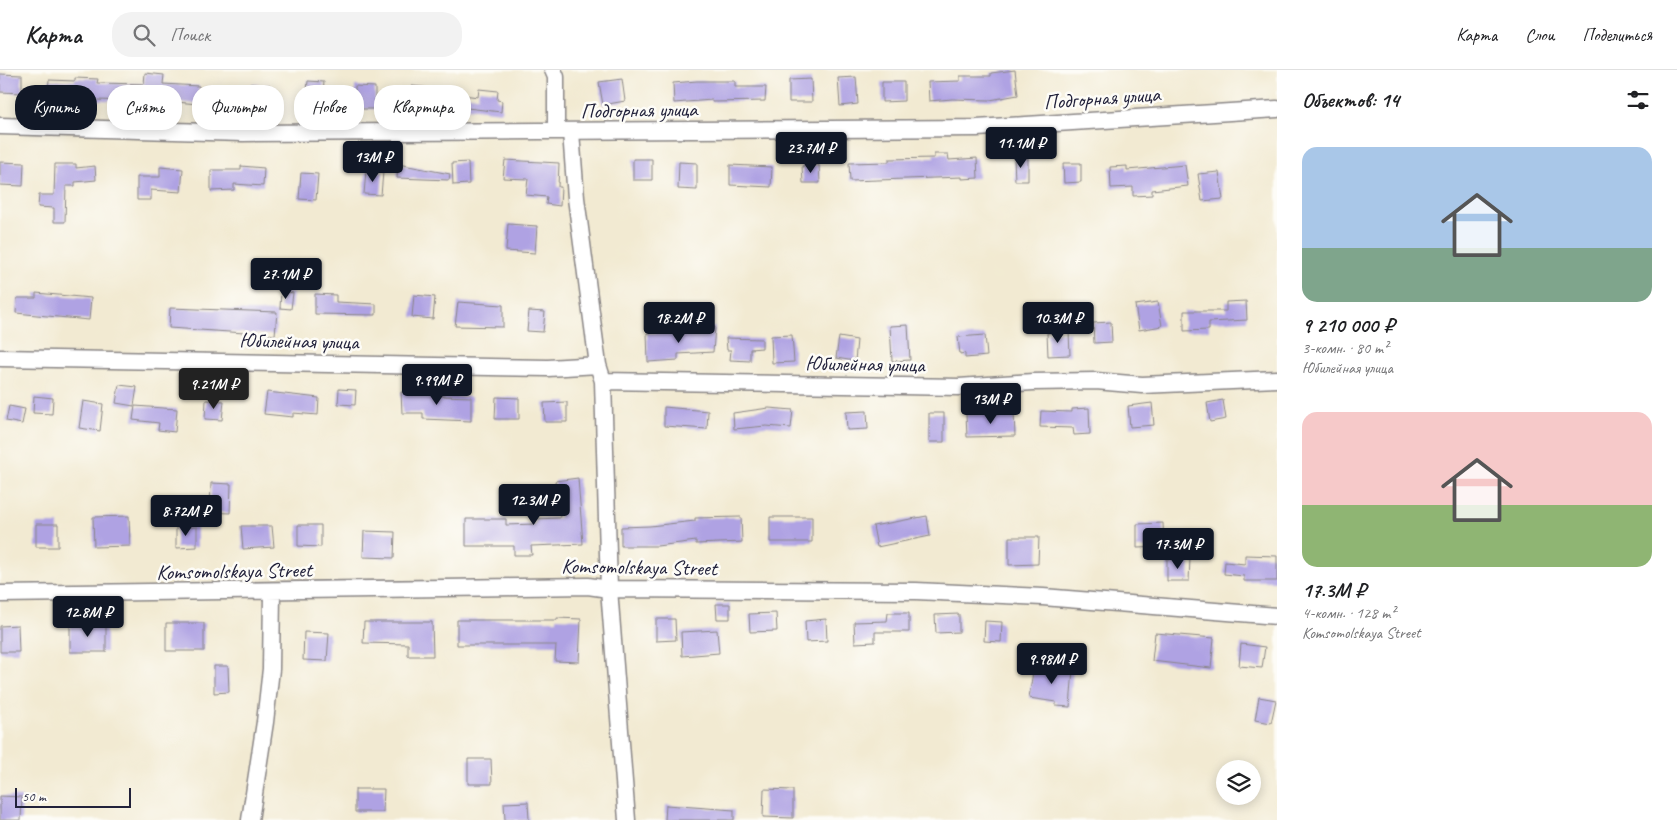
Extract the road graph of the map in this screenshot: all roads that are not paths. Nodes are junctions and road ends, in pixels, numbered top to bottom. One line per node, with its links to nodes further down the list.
1 (556, 72): 4 (street)
2 (1277, 109): 4 (street, Подгорная улица)
3 (0, 126): 4 (street, Подгорная улица)
4 (564, 131): 6 (street)
5 (0, 358): 6 (street, Юбилейная улица)
6 (600, 373): 7 (street, Юбилейная улица); 8 (street)
7 (1277, 379)
8 (609, 589): 9 (street, Komsomolskaya Street); 11 (street, Komsomolskaya Street); 13 (street)
9 (272, 592): 10 (street, Komsomolskaya Street); 12 (street)
10 (0, 594)
11 (1277, 616)
12 (250, 820)
13 (627, 820)

